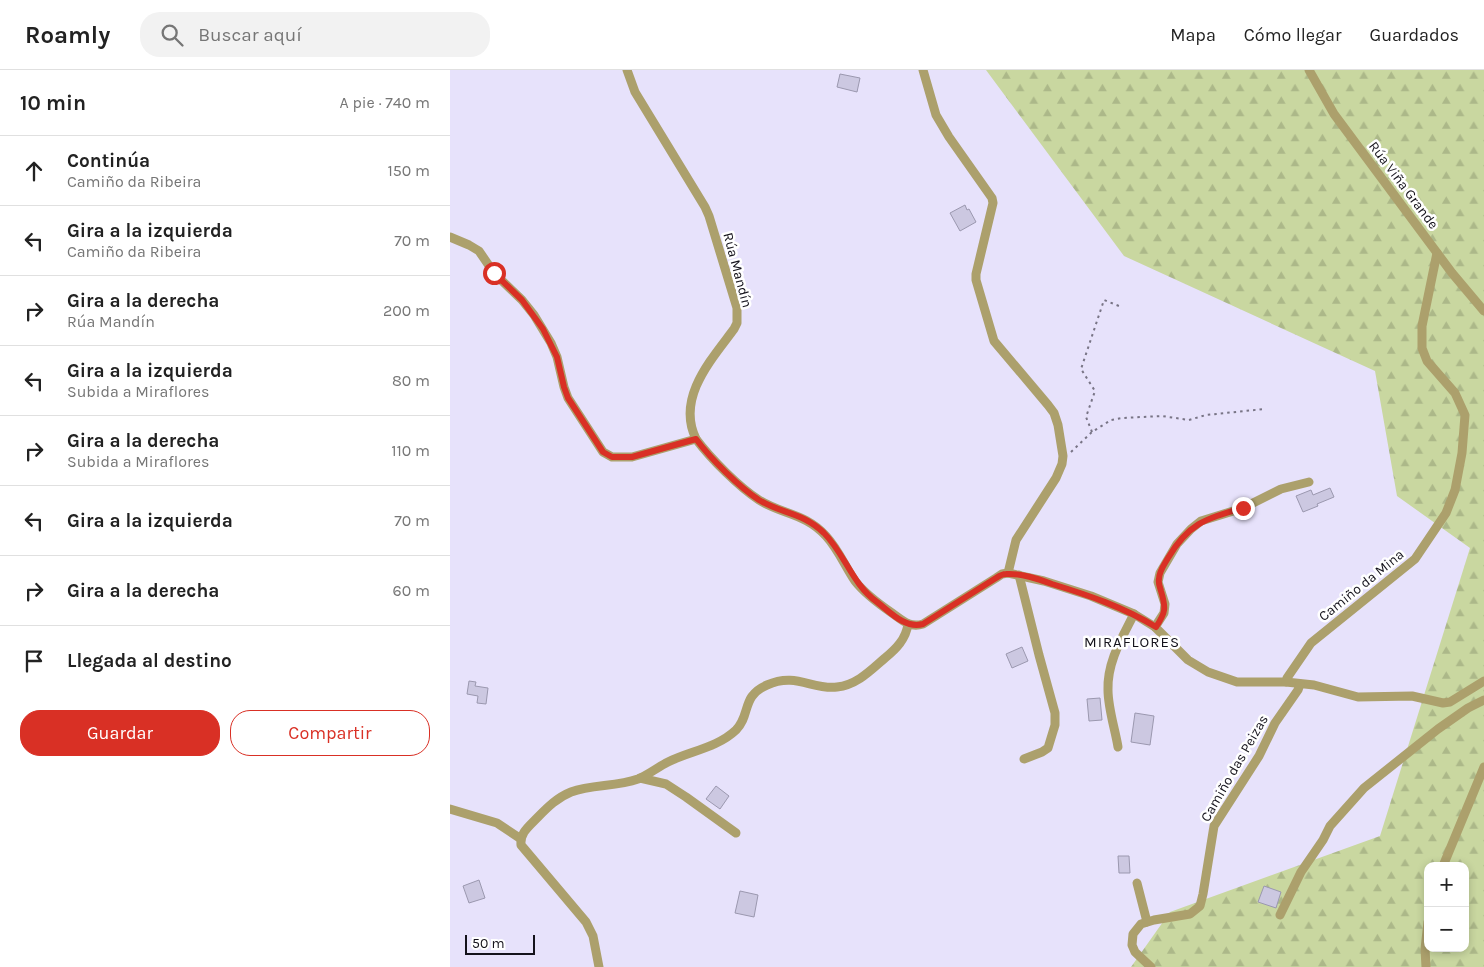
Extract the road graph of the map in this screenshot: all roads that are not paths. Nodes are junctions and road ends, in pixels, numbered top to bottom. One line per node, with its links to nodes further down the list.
1 (627, 70): 7 (street, Rúa Mandín)
2 (923, 70): 9 (street)
3 (1309, 70): 5 (street, Rúa Viña Grande)
4 (450, 237): 7 (street)
5 (1437, 253): 6 (street, Rúa Viña Grande); 15 (street, Camiño da Mina)
6 (1484, 311)
7 (696, 439): 12 (street)
8 (1309, 482): 13 (street)
9 (1008, 574): 10 (street); 12 (street)
10 (1019, 575): 11 (street); 19 (street)
11 (1134, 614): 13 (street); 18 (street)
12 (908, 624): 21 (street)
13 (1156, 627): 15 (street)
14 (1484, 681): 16 (street)
15 (1286, 682): 16 (street)
16 (1300, 684): 28 (street, Camiño das Peizas)
17 (1484, 700): 27 (street)
18 (1118, 747)
19 (1024, 759)
20 (1484, 767): 25 (street)
21 (640, 778): 23 (street); 24 (street)
22 (450, 809): 24 (street)
23 (736, 834)
24 (521, 839): 31 (street)
25 (1445, 862)
26 (1137, 883): 28 (street)
27 (1280, 915)
28 (1147, 922): 32 (street)
29 (1425, 952): 30 (street)
30 (1423, 966)
31 (600, 967)
32 (1151, 967)

